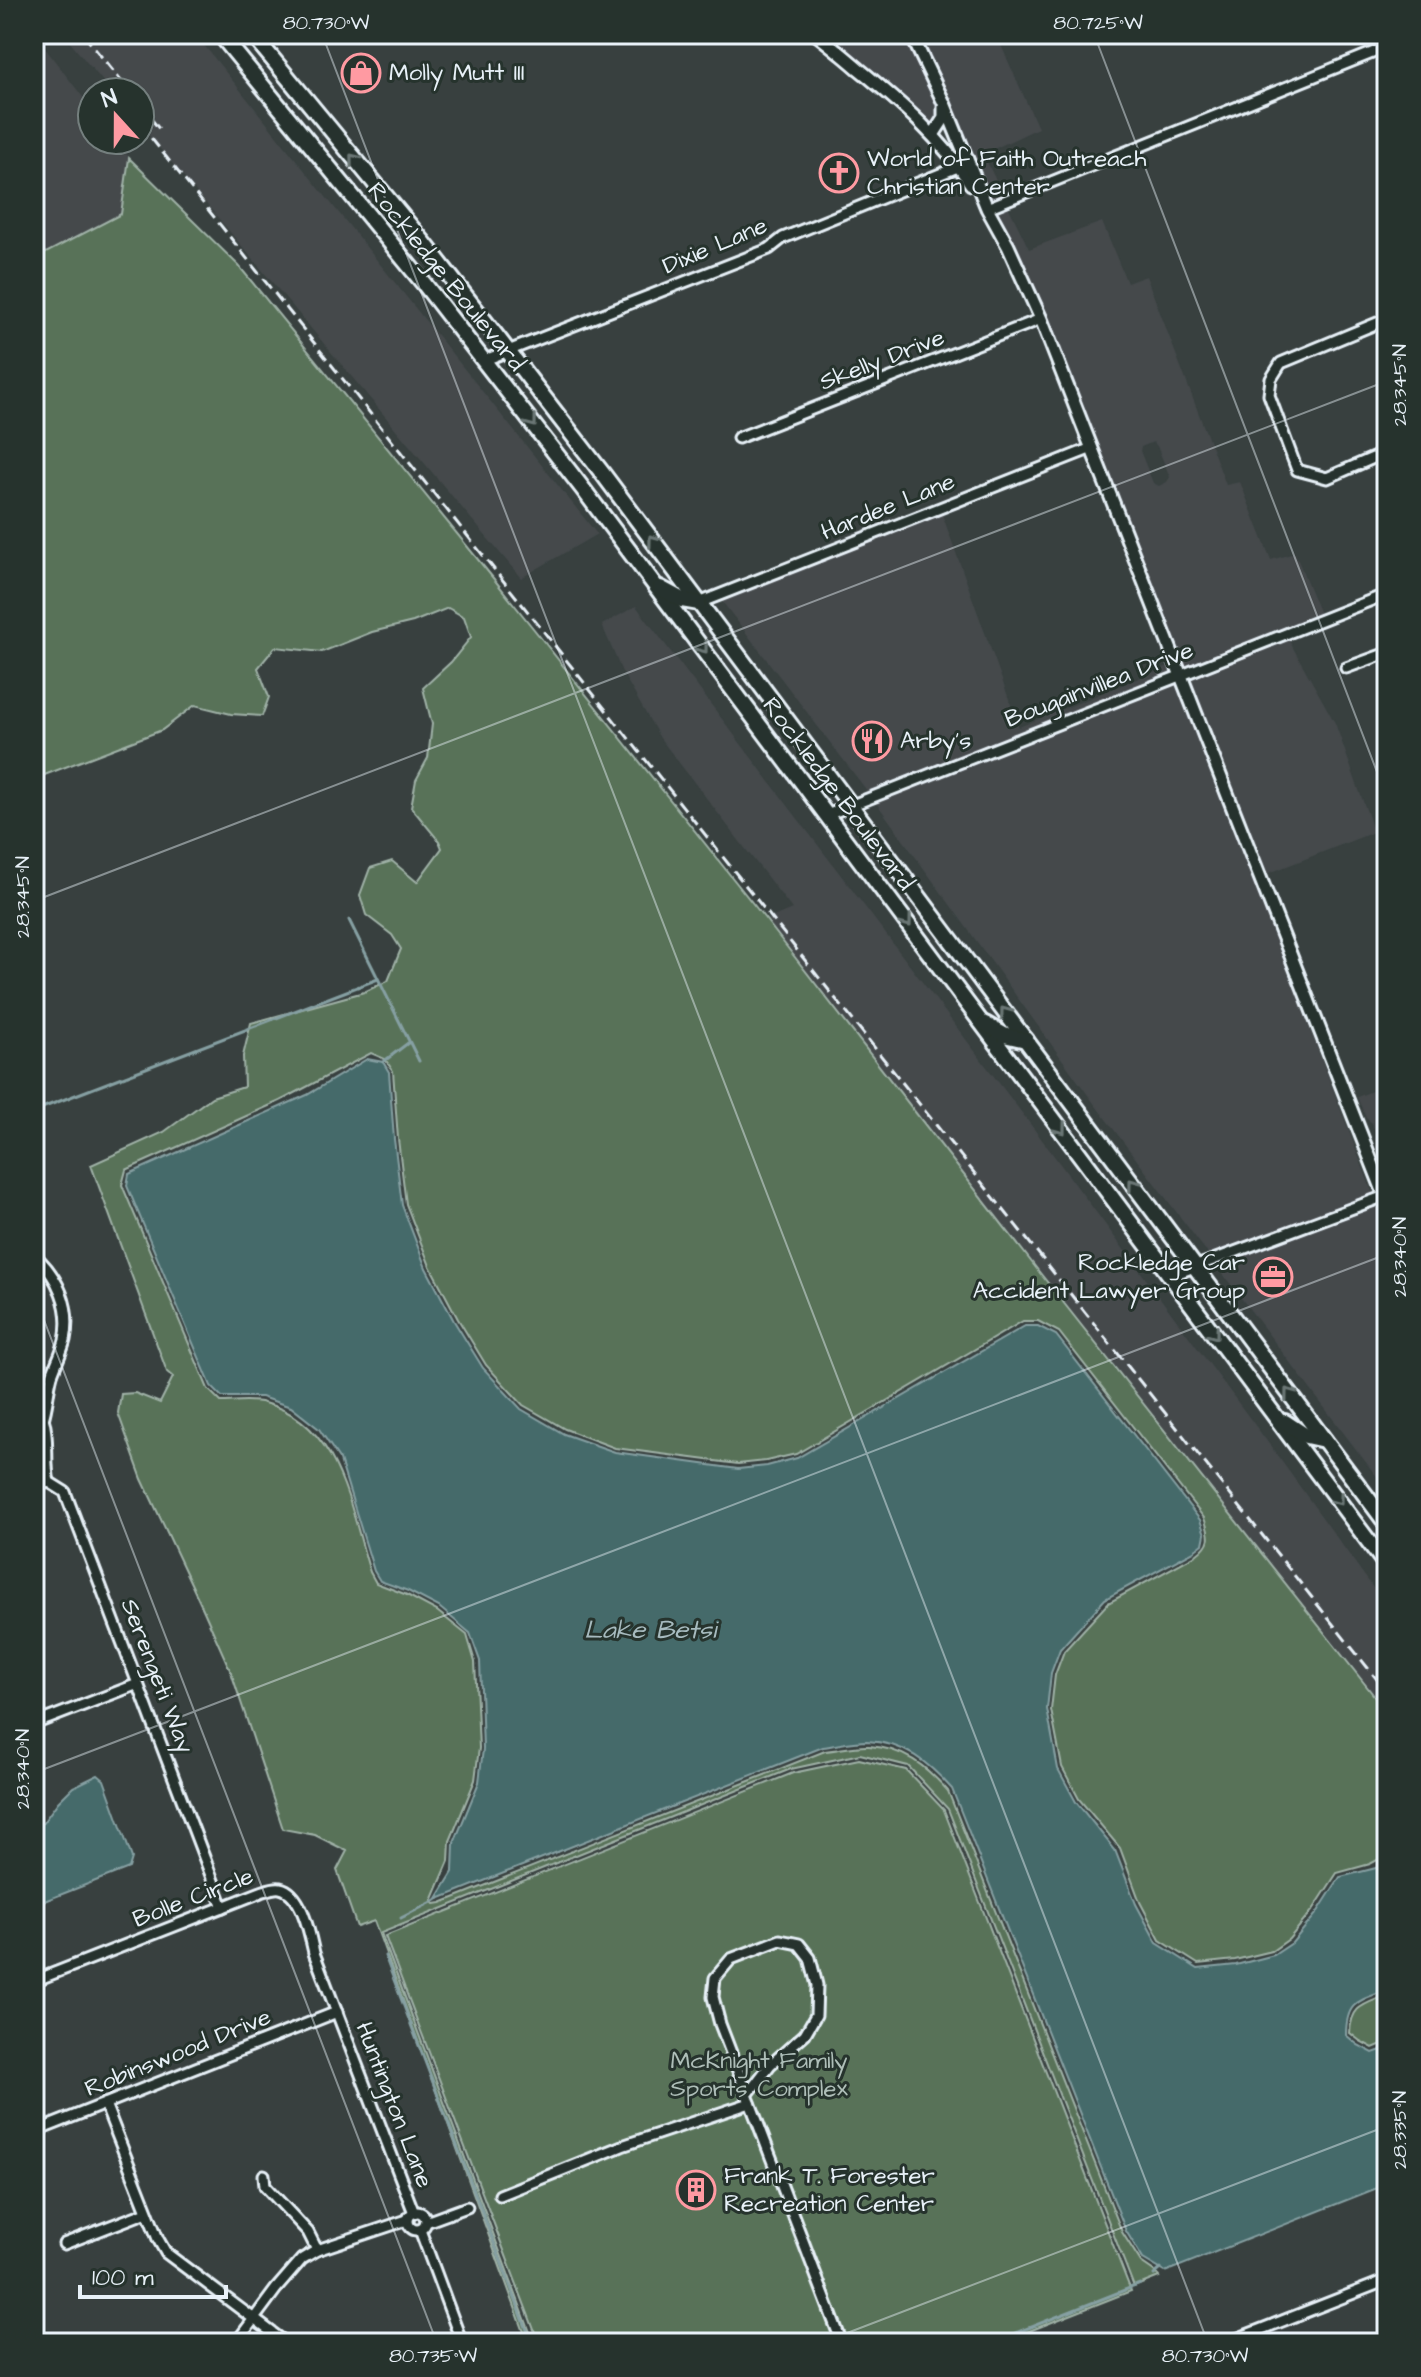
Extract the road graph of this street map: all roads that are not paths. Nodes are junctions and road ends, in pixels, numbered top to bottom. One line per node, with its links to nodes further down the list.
1 (220, 34): 7 (main road, Rockledge Boulevard)
2 (252, 34): 8 (main road, Rockledge Boulevard)
3 (816, 34): 9 (street)
4 (911, 34): 6 (street)
5 (1387, 47): 11 (street)
6 (944, 103): 9 (street); 11 (street)
7 (291, 120): 8 (main road); 15 (main road, Rockledge Boulevard)
8 (332, 131): 14 (main road, Rockledge Boulevard, one-way to 8)
9 (933, 135): 10 (street)
10 (960, 166): 11 (street); 14 (street, Dixie Lane)
11 (987, 208): 12 (street)
12 (1041, 319): 16 (street, Skelly Drive); 17 (street)
13 (1387, 319): 18 (street)
14 (508, 350): 15 (street, Dixie Lane); 21 (main road, Rockledge Boulevard, one-way to 14)
15 (485, 360): 19 (main road, Rockledge Boulevard, one-way to 19)
16 (738, 438)
17 (1092, 448): 21 (street, Hardee Lane); 24 (street)
18 (1387, 452)
19 (656, 586): 21 (main road); 26 (main road, Rockledge Boulevard, one-way to 26)
20 (1387, 594): 24 (street, Bougainvillea Drive)
21 (699, 603): 25 (main road, Rockledge Boulevard)
22 (1387, 653): 23 (street)
23 (1346, 668)
24 (1180, 675): 25 (street, Bougainvillea Drive); 31 (street)
25 (850, 805): 26 (street, Bougainvillea Drive); 28 (main road, Rockledge Boulevard, one-way to 25)
26 (827, 815): 27 (main road, Rockledge Boulevard, one-way to 27)
27 (981, 1022): 28 (main road); 29 (main road, Rockledge Boulevard)
28 (1026, 1040): 30 (main road, Rockledge Boulevard)
29 (1026, 1082): 30 (main road); 34 (main road, Rockledge Boulevard, one-way to 34)
30 (1068, 1097): 33 (main road, Rockledge Boulevard, one-way to 30)
31 (1386, 1199): 33 (street)
32 (34, 1255): 36 (street)
33 (1195, 1267): 34 (street); 37 (main road, Rockledge Boulevard, one-way to 33)
34 (1170, 1276): 35 (main road, Rockledge Boulevard, one-way to 35)
35 (1275, 1415): 37 (main road); 39 (main road, Rockledge Boulevard)
36 (43, 1418): 38 (street); 41 (street)
37 (1324, 1440): 40 (main road, Rockledge Boulevard)
38 (34, 1442)
39 (1309, 1461): 40 (main road); 44 (main road, Rockledge Boulevard, one-way to 44)
40 (1352, 1478): 43 (main road, Rockledge Boulevard)
41 (49, 1482): 42 (street); 45 (street, Serengeti Way)
42 (35, 1484)
43 (1387, 1524)
44 (1387, 1566)
45 (138, 1684): 46 (street); 47 (street, Serengeti Way)
46 (34, 1724)
47 (223, 1907): 48 (street, Bolle Circle); 49 (street, Bolle Circle)
48 (34, 1981)
49 (337, 2012): 51 (street, Robinswood Drive); 57 (street, Huntington Lane)
50 (749, 2099): 50 (street); 54 (street); 66 (street)
51 (105, 2104): 52 (street, Robinswood Drive); 56 (street)
52 (34, 2132)
53 (264, 2175): 60 (street)
54 (500, 2195)
55 (467, 2207): 58 (street)
56 (147, 2212): 59 (street); 62 (street)
57 (410, 2217): 58 (street, Huntington Lane); 58 (street, Huntington Lane); 60 (street)
58 (423, 2226): 65 (street)
59 (64, 2244)
60 (317, 2250): 62 (street)
61 (1387, 2280): 67 (street)
62 (254, 2319): 63 (street); 64 (street)
63 (236, 2343)
64 (286, 2343)
65 (462, 2343)
66 (842, 2343)
67 (1226, 2343)

